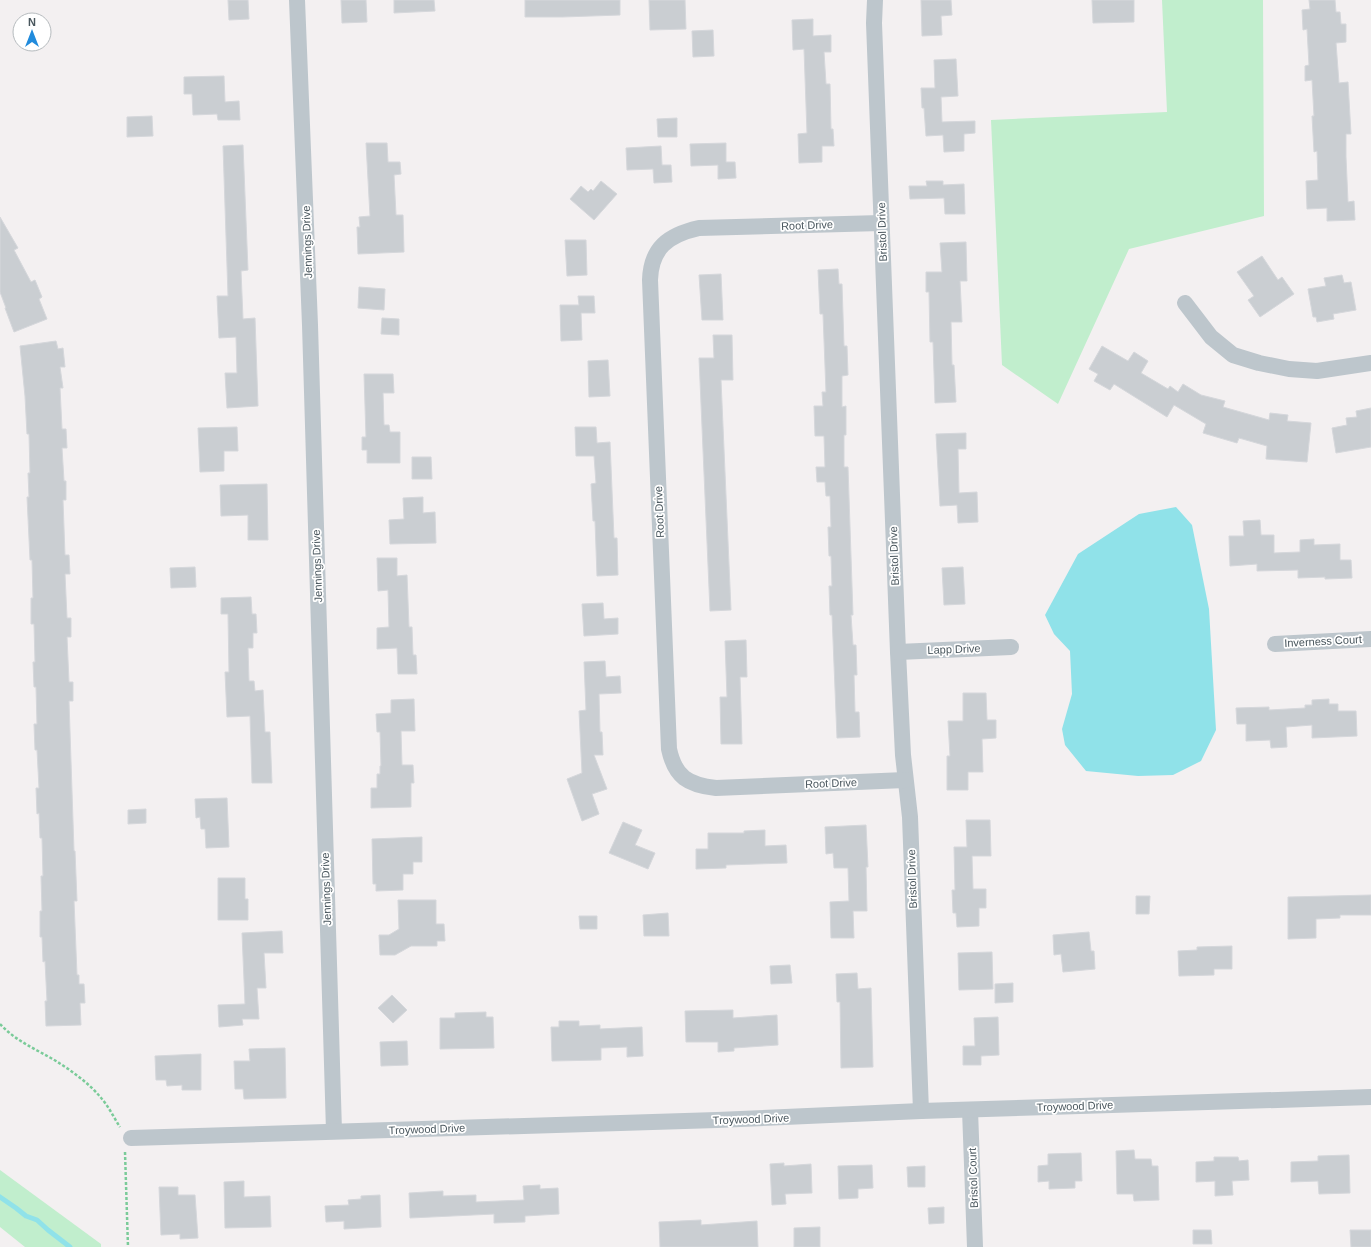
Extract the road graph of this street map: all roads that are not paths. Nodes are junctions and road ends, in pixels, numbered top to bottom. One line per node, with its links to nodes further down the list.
1 (298, 0): 14 (street, Jennings Drive)
2 (875, 0): 3 (street, Bristol Drive)
3 (882, 222): 9 (street, Bristol Drive); 10 (street, Root Drive)
4 (1185, 303): 5 (street)
5 (1371, 363)
6 (1371, 639): 7 (street, Inverness Court)
7 (1275, 644)
8 (1010, 647): 9 (street, Lapp Drive)
9 (898, 652): 10 (street, Bristol Drive)
10 (905, 780): 13 (street, Bristol Drive)
11 (1371, 1097): 12 (street, Troywood Drive)
12 (970, 1110): 13 (street, Troywood Drive); 16 (street, Bristol Court)
13 (921, 1111): 14 (street, Troywood Drive)
14 (334, 1131): 15 (street, Troywood Drive)
15 (128, 1138)
16 (975, 1247)

